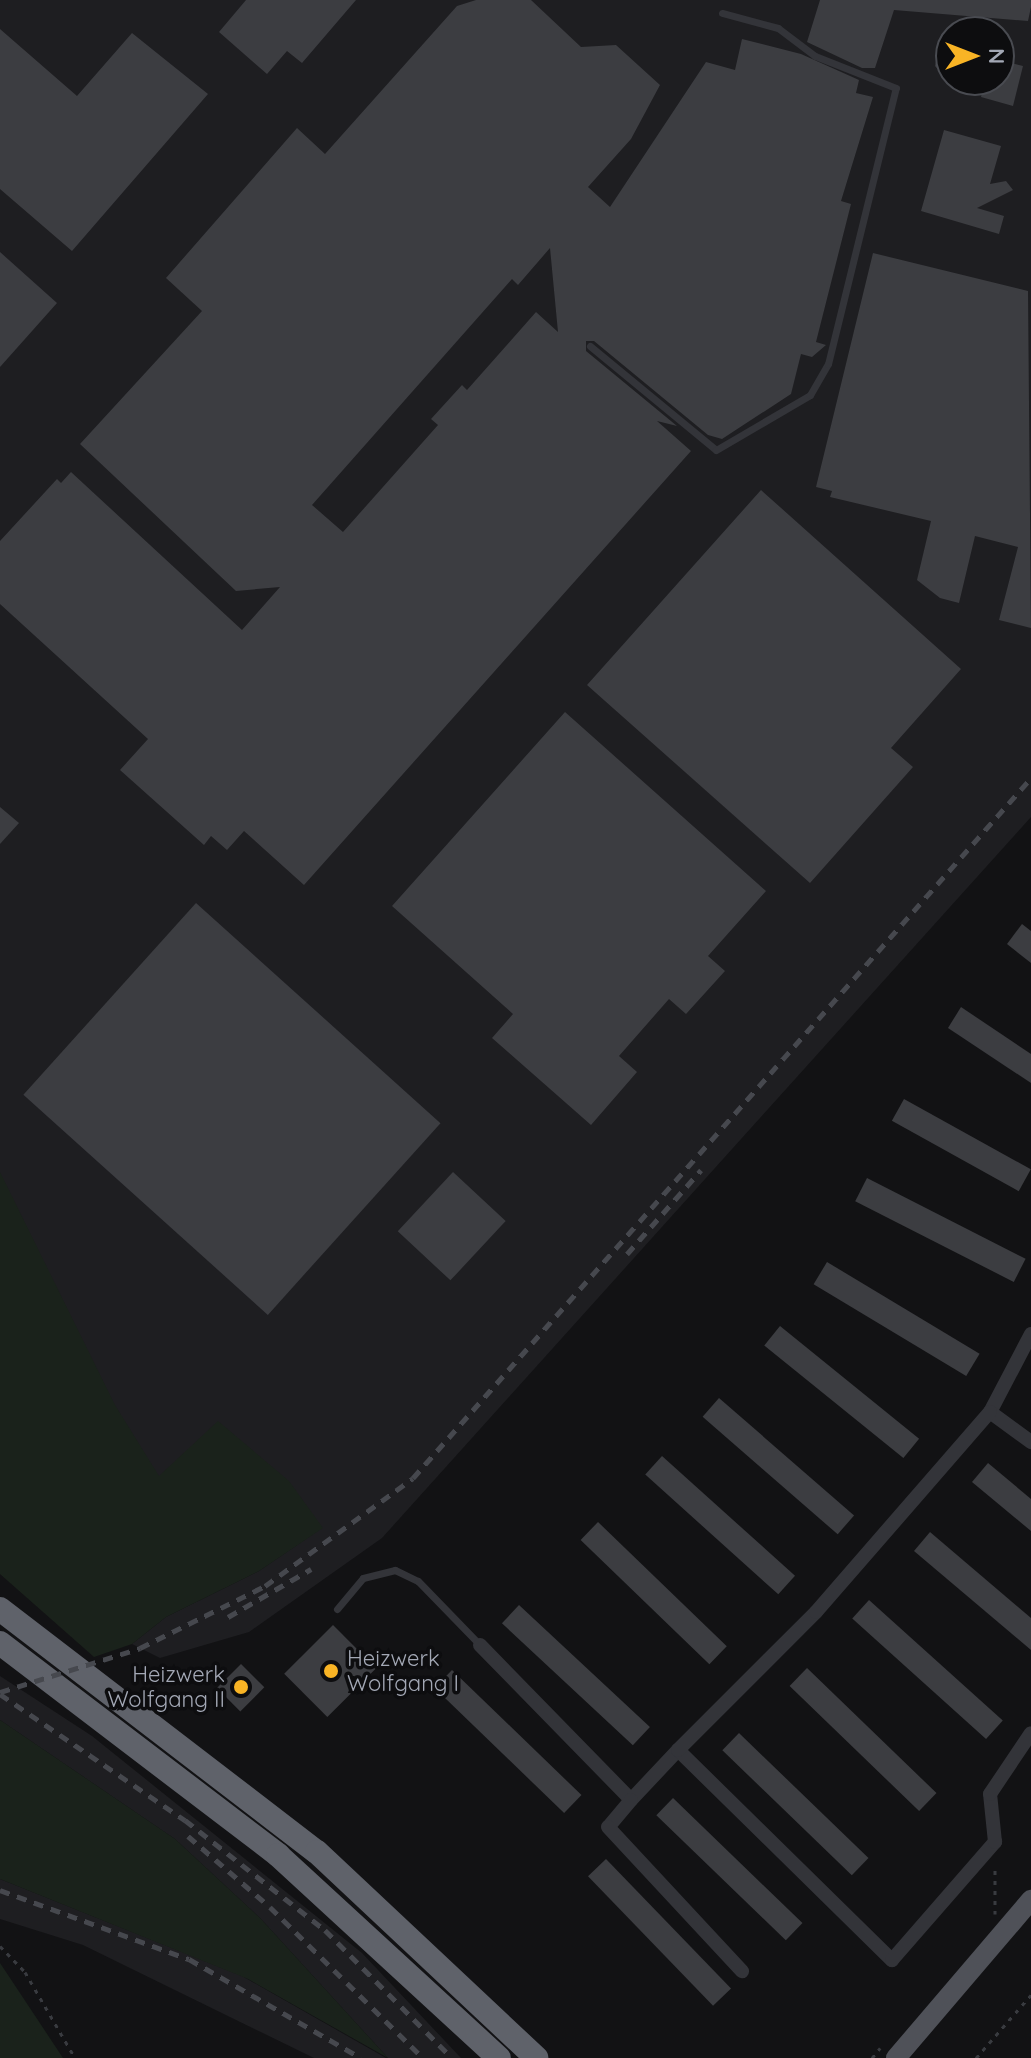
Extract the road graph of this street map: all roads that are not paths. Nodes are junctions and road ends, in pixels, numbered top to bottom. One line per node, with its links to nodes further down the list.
1 (722, 13): 2 (lane)
2 (590, 346)
3 (1031, 1334): 4 (street)
4 (990, 1412): 5 (street); 11 (street)
5 (1031, 1442)
6 (0, 1609): 17 (highway)
7 (337, 1609): 9 (lane)
8 (0, 1643): 16 (highway)
9 (480, 1645): 12 (street)
10 (1031, 1733): 11 (street)
11 (678, 1750): 12 (street)
12 (631, 1800): 14 (street)
13 (1031, 1900): 15 (main road)
14 (742, 1971)
15 (889, 2052)
16 (499, 2058)
17 (536, 2058)

